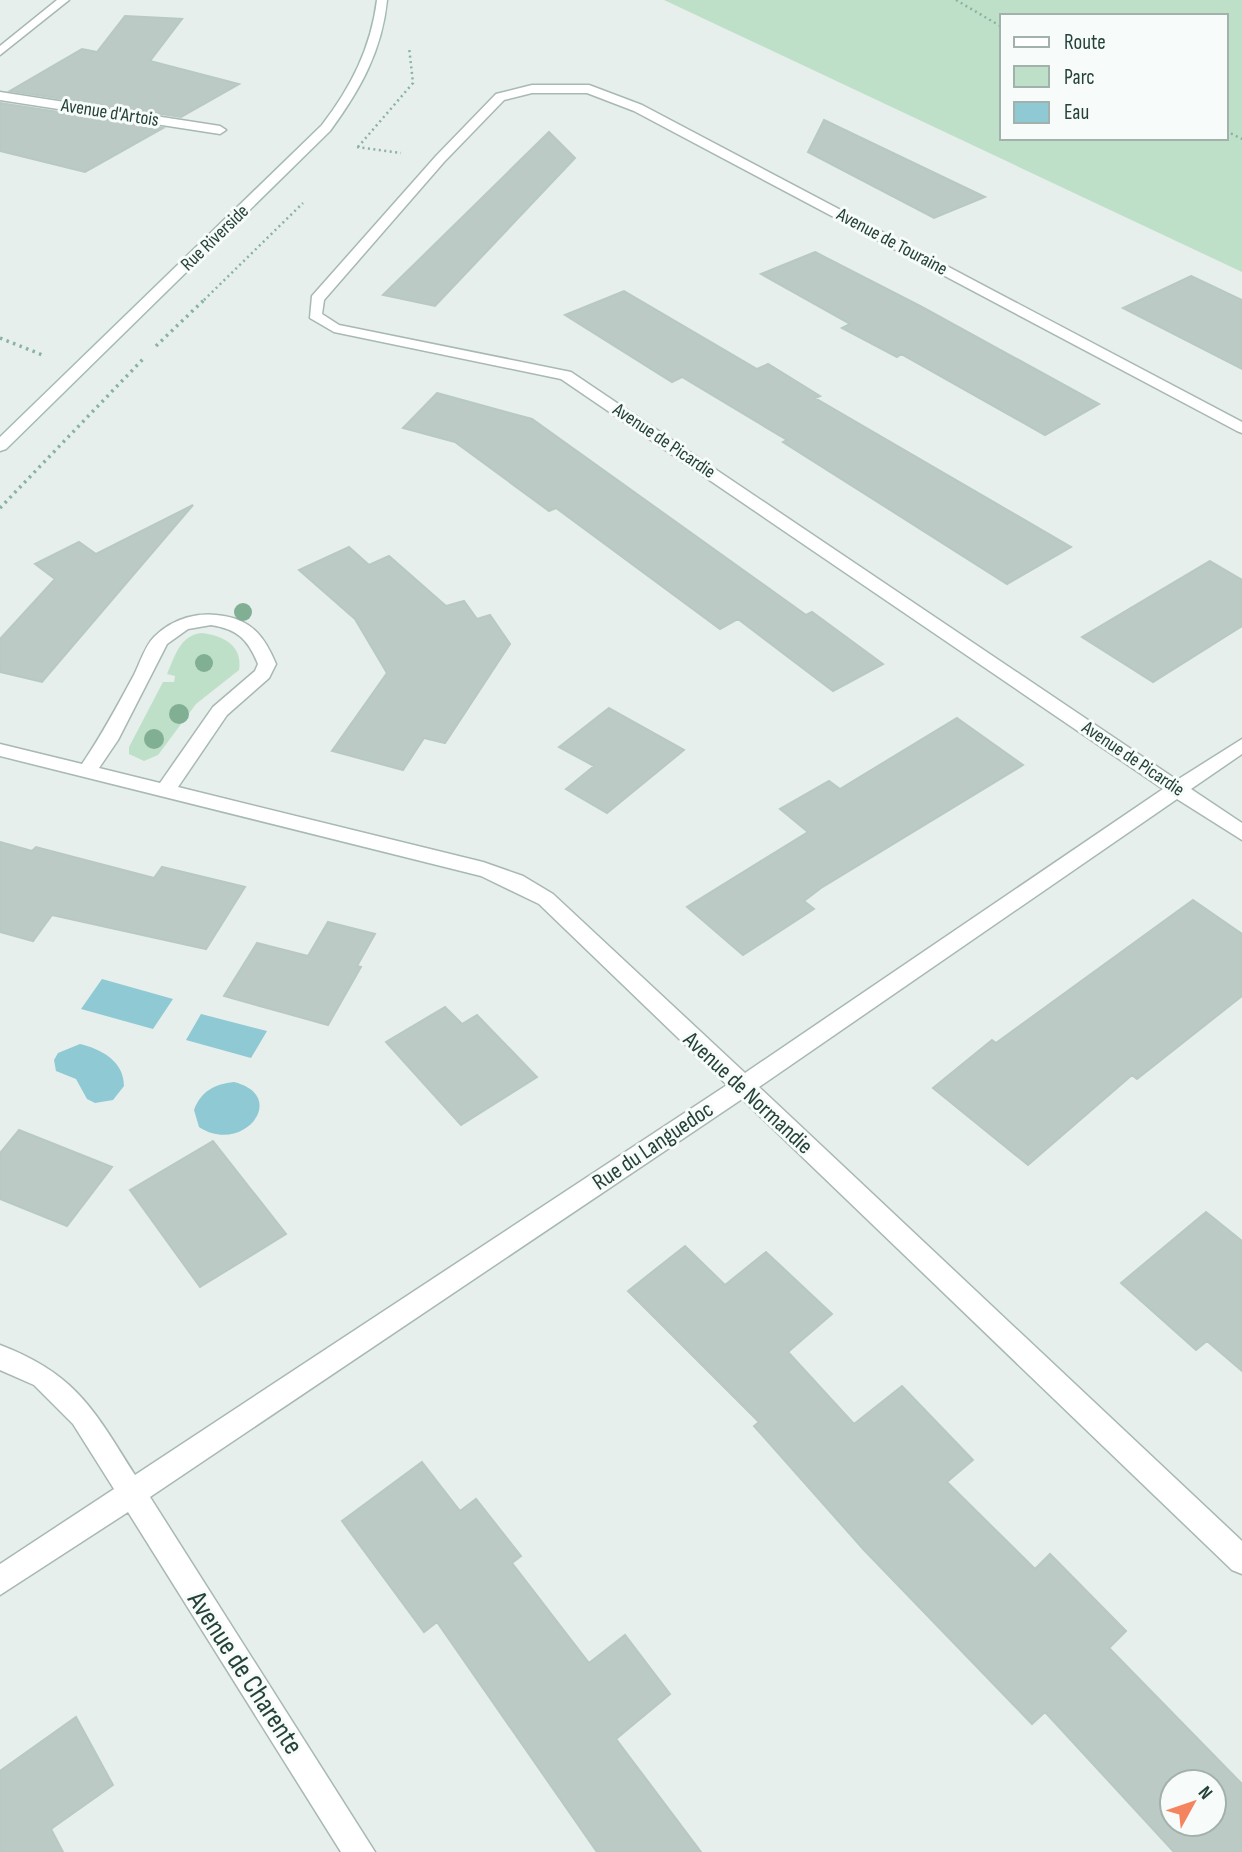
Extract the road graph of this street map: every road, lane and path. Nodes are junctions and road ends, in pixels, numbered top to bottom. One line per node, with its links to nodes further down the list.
1 (64, 0): 5 (street)
2 (382, 0): 14 (street, Rue Riverside)
3 (956, 0): 4 (path)
4 (1000, 26)
5 (0, 52)
6 (532, 89): 13 (street, Avenue de Touraine); 18 (street, Avenue de Picardie)
7 (0, 96): 8 (street, Avenue d'Artois)
8 (220, 130)
9 (346, 146): 10 (path)
10 (408, 154)
11 (0, 338): 12 (path)
12 (53, 359)
13 (1242, 428)
14 (0, 446)
15 (1242, 745): 18 (street, Rue du Languedoc)
16 (0, 750): 17 (street, Avenue de Normandie)
17 (88, 770): 19 (street, Avenue de Normandie); 19 (street)
18 (1177, 789): 20 (street, Avenue de Picardie); 21 (street, Rue du Languedoc)
19 (164, 792): 21 (street, Avenue de Normandie)
20 (1242, 833)
21 (742, 1087): 23 (street, Rue du Languedoc); 24 (street, Avenue de Normandie)
22 (0, 1357): 23 (street)
23 (130, 1494): 25 (street, Rue du Languedoc); 26 (street, Avenue de Charente)
24 (1242, 1560)
25 (0, 1581)
26 (359, 1852)

